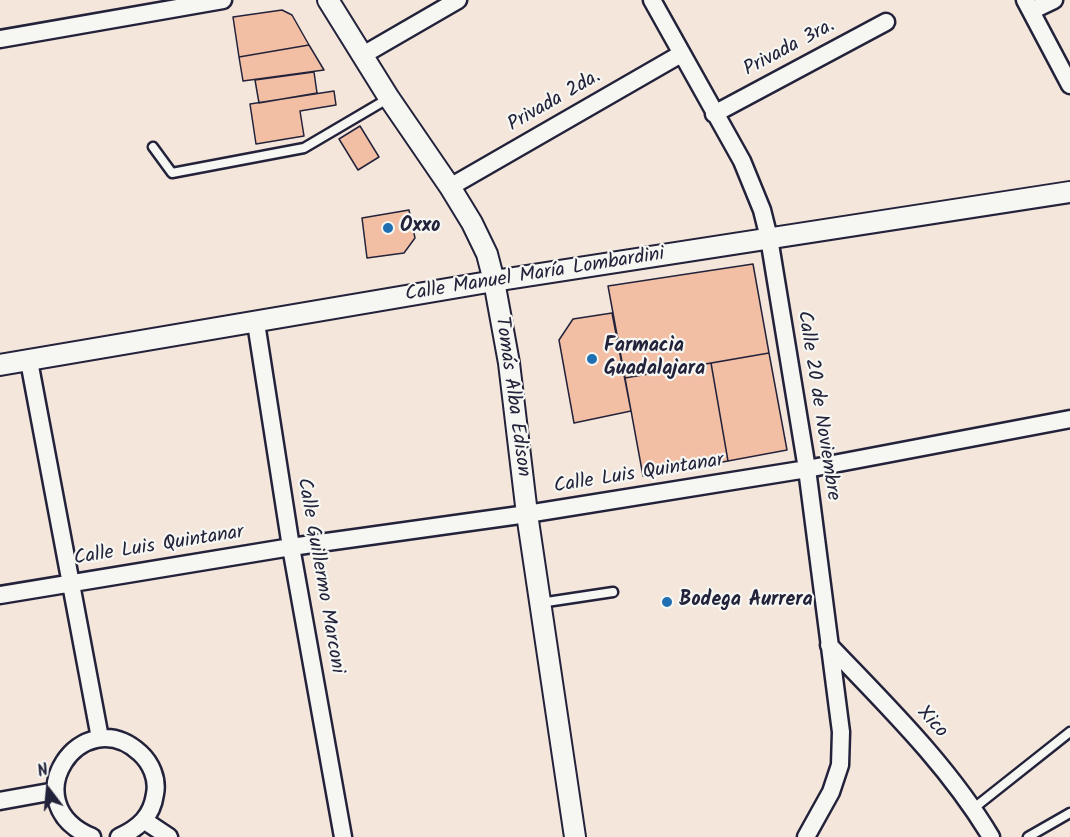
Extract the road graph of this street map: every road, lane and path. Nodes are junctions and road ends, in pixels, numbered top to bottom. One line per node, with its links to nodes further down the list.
1 (223, 0): 8 (street)
2 (328, 0): 10 (street, Tomás Alba Edison)
3 (458, 0): 10 (street)
4 (651, 0): 9 (street, Calle 20 de Noviembre)
5 (1054, 0): 6 (street)
6 (1028, 5): 11 (street)
7 (886, 22): 13 (street, Privada 3ra.)
8 (0, 39)
9 (681, 54): 13 (street, Calle 20 de Noviembre); 15 (street, Privada 2da.)
10 (363, 55): 12 (street, Tomás Alba Edison)
11 (1070, 85)
12 (389, 98): 14 (lane); 15 (street, Tomás Alba Edison)
13 (714, 114): 17 (street, Calle 20 de Noviembre)
14 (153, 147)
15 (450, 187): 18 (street, Tomás Alba Edison)
16 (1070, 192): 17 (street, Calle Manuel María Lombardini)
17 (769, 238): 18 (street, Calle Manuel María Lombardini); 23 (street, Calle 20 de Noviembre)
18 (494, 281): 19 (street, Calle Manuel María Lombardini); 24 (street, Tomás Alba Edison)
19 (256, 322): 20 (street, Calle Manuel María Lombardini); 25 (street, Calle Guillermo Marconi)
20 (29, 361): 21 (street, Calle Manuel María Lombardini); 26 (street)
21 (0, 365)
22 (1070, 419): 23 (street, Calle Luis Quintanar)
23 (807, 469): 24 (street, Calle Luis Quintanar); 30 (street, Calle 20 de Noviembre)
24 (527, 514): 25 (street, Calle Luis Quintanar); 29 (street, Tomás Alba Edison)
25 (291, 547): 26 (street, Calle Luis Quintanar); 41 (street, Calle Guillermo Marconi)
26 (70, 584): 28 (street, Calle Luis Quintanar); 32 (street)
27 (613, 592): 29 (lane)
28 (0, 595)
29 (539, 603): 42 (street, Tomás Alba Edison)
30 (830, 645): 35 (street, Xico); 43 (street, Calle 20 de Noviembre)
31 (1070, 732): 35 (lane)
32 (100, 738): 33 (street); 37 (street)
33 (55, 791): 34 (street); 38 (street)
34 (0, 801)
35 (974, 808): 44 (street, Xico)
36 (1070, 813): 45 (lane)
37 (145, 820): 39 (street); 40 (street)
38 (92, 837)
39 (120, 837)
40 (169, 837)
41 (343, 837)
42 (575, 837)
43 (806, 837)
44 (991, 837)
45 (1028, 837)

